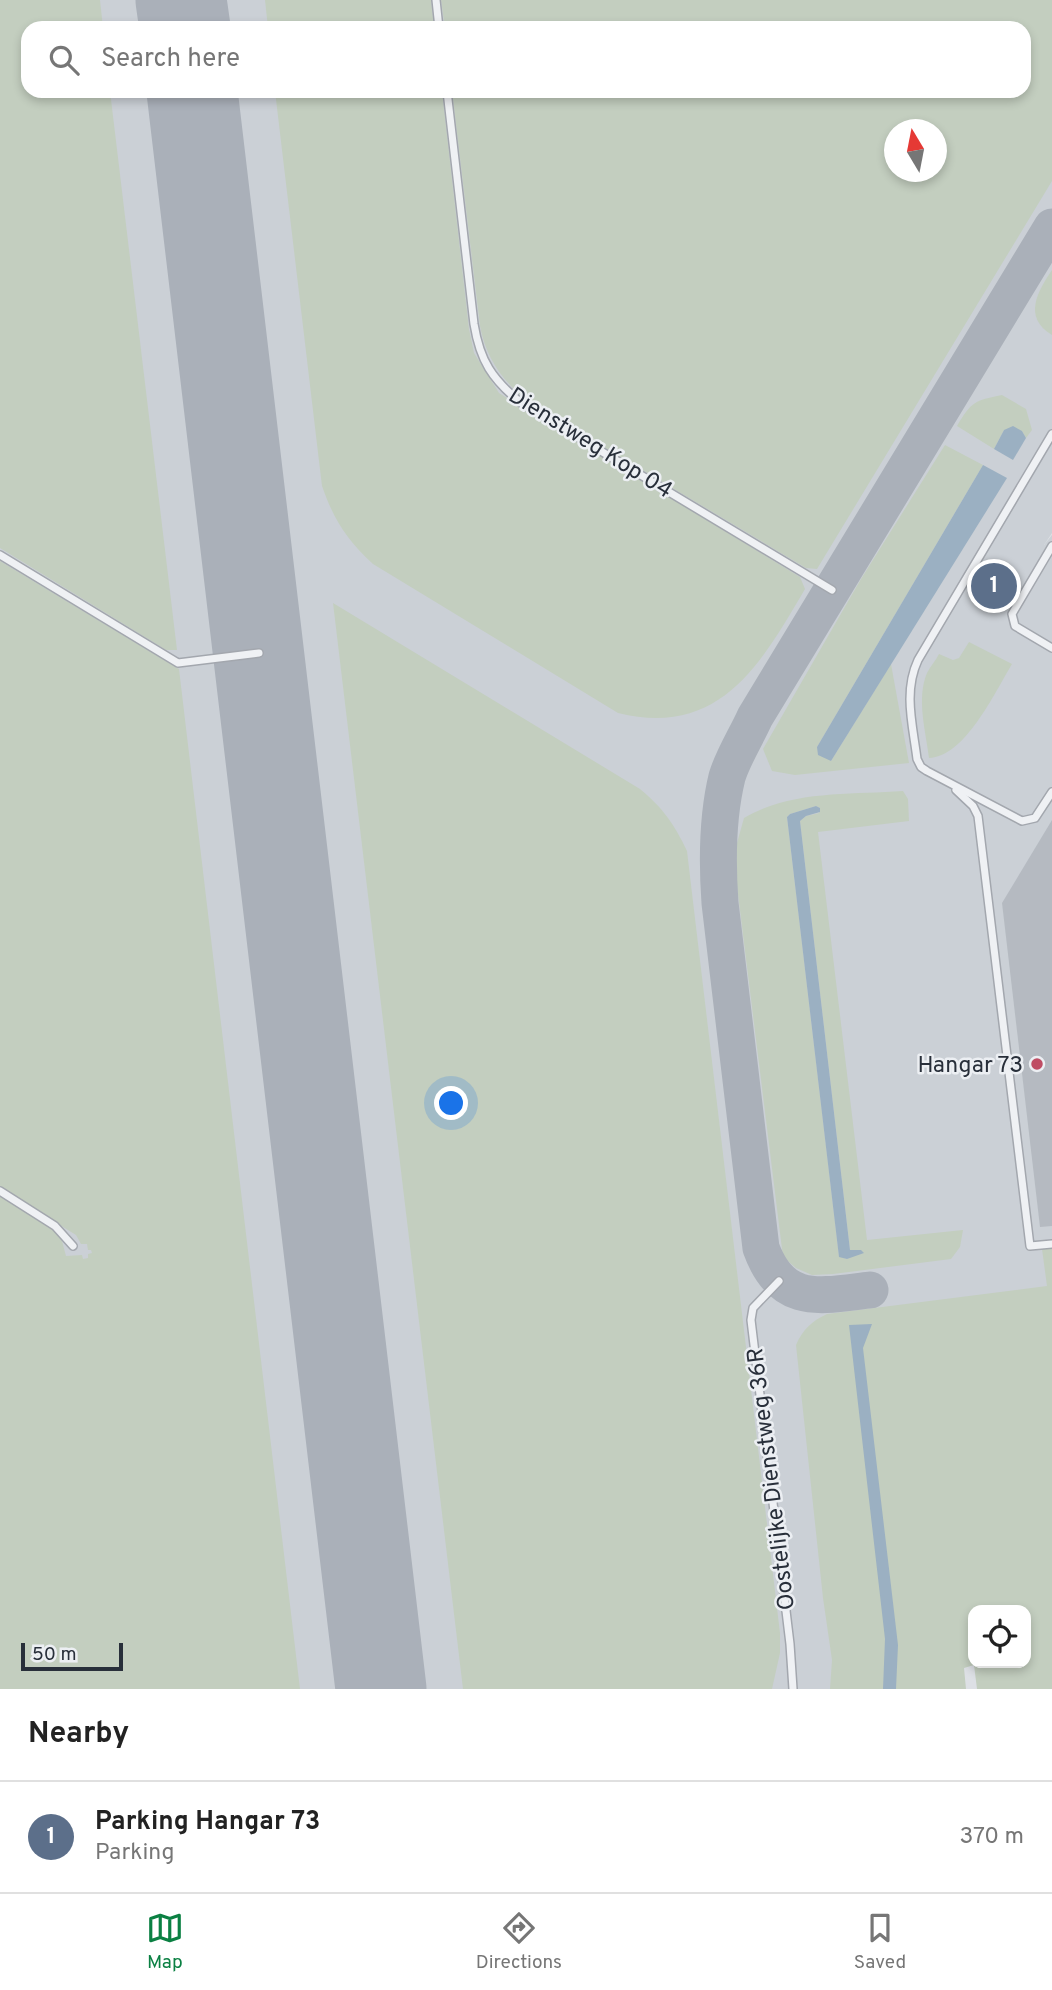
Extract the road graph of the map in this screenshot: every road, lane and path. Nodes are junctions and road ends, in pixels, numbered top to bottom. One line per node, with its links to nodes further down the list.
1 (436, 0): 2 (lane)
2 (438, 21)
3 (448, 98): 7 (lane, Dienstweg Kop 04)
4 (1052, 435): 10 (lane)
5 (1052, 546): 8 (lane)
6 (0, 555): 9 (lane)
7 (832, 590)
8 (1052, 648)
9 (259, 653)
10 (953, 787): 11 (lane); 13 (lane)
11 (1052, 792)
12 (0, 1191): 14 (lane)
13 (1052, 1244)
14 (73, 1246)
15 (779, 1281): 16 (lane, Oostelijke Dienstweg 36R)
16 (793, 1689)

